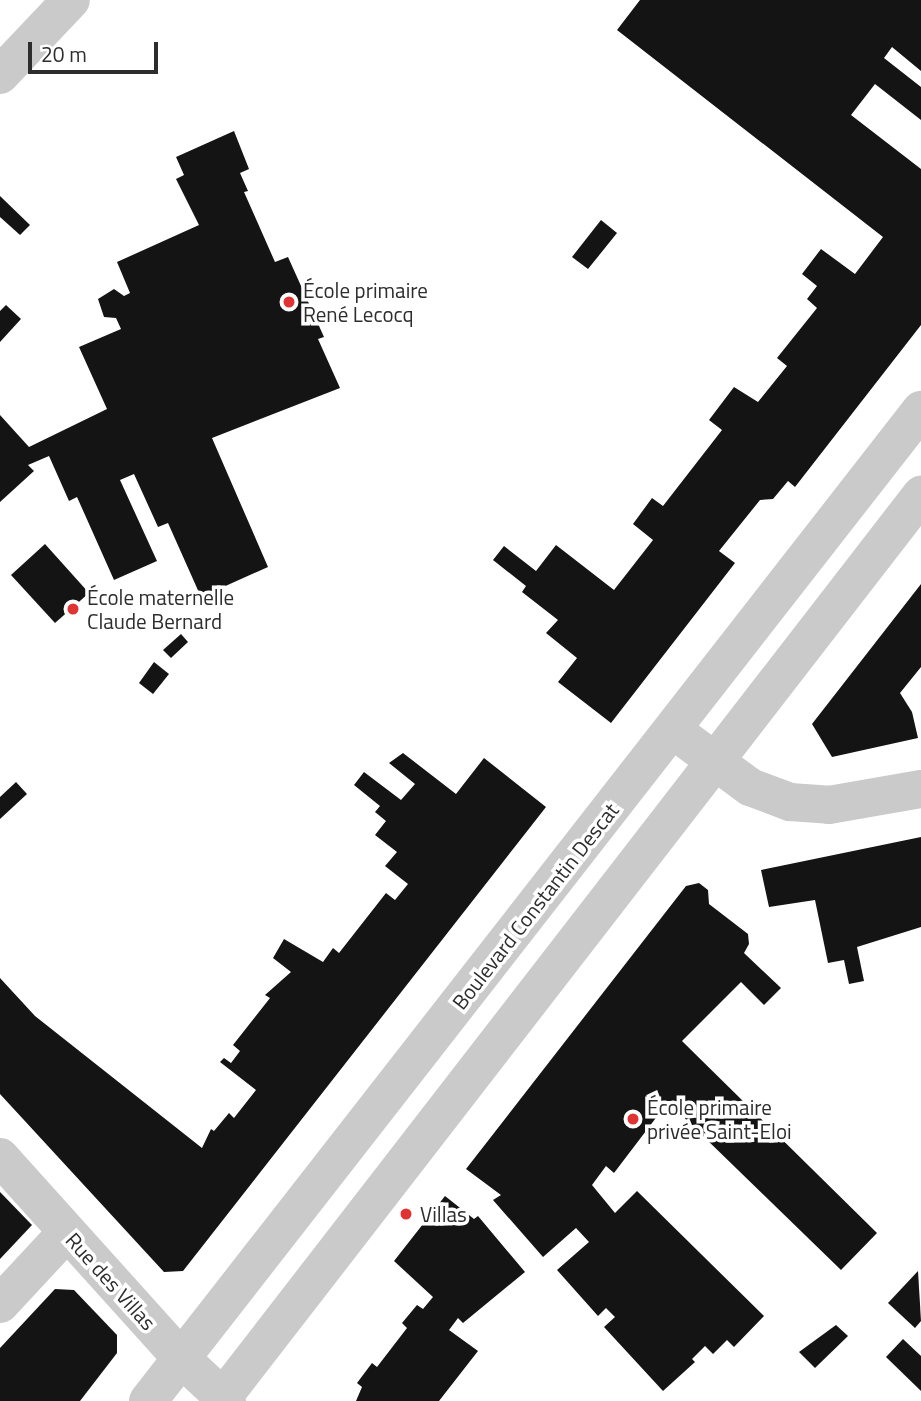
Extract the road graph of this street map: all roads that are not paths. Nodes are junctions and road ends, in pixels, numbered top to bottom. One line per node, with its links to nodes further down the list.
1 (71, 0): 2 (street)
2 (0, 75)
3 (921, 410): 5 (street, Boulevard Constantin Descat)
4 (921, 495): 6 (street)
5 (673, 730): 6 (street); 11 (street, Boulevard Constantin Descat)
6 (718, 762): 7 (street); 12 (street)
7 (921, 789)
8 (0, 1157): 9 (street, Rue des Villas)
9 (67, 1232): 10 (street); 11 (street, Rue des Villas)
10 (0, 1304)
11 (181, 1358): 12 (street, Rue des Villas); 13 (street, Boulevard Constantin Descat)
12 (223, 1400)
13 (148, 1401)

